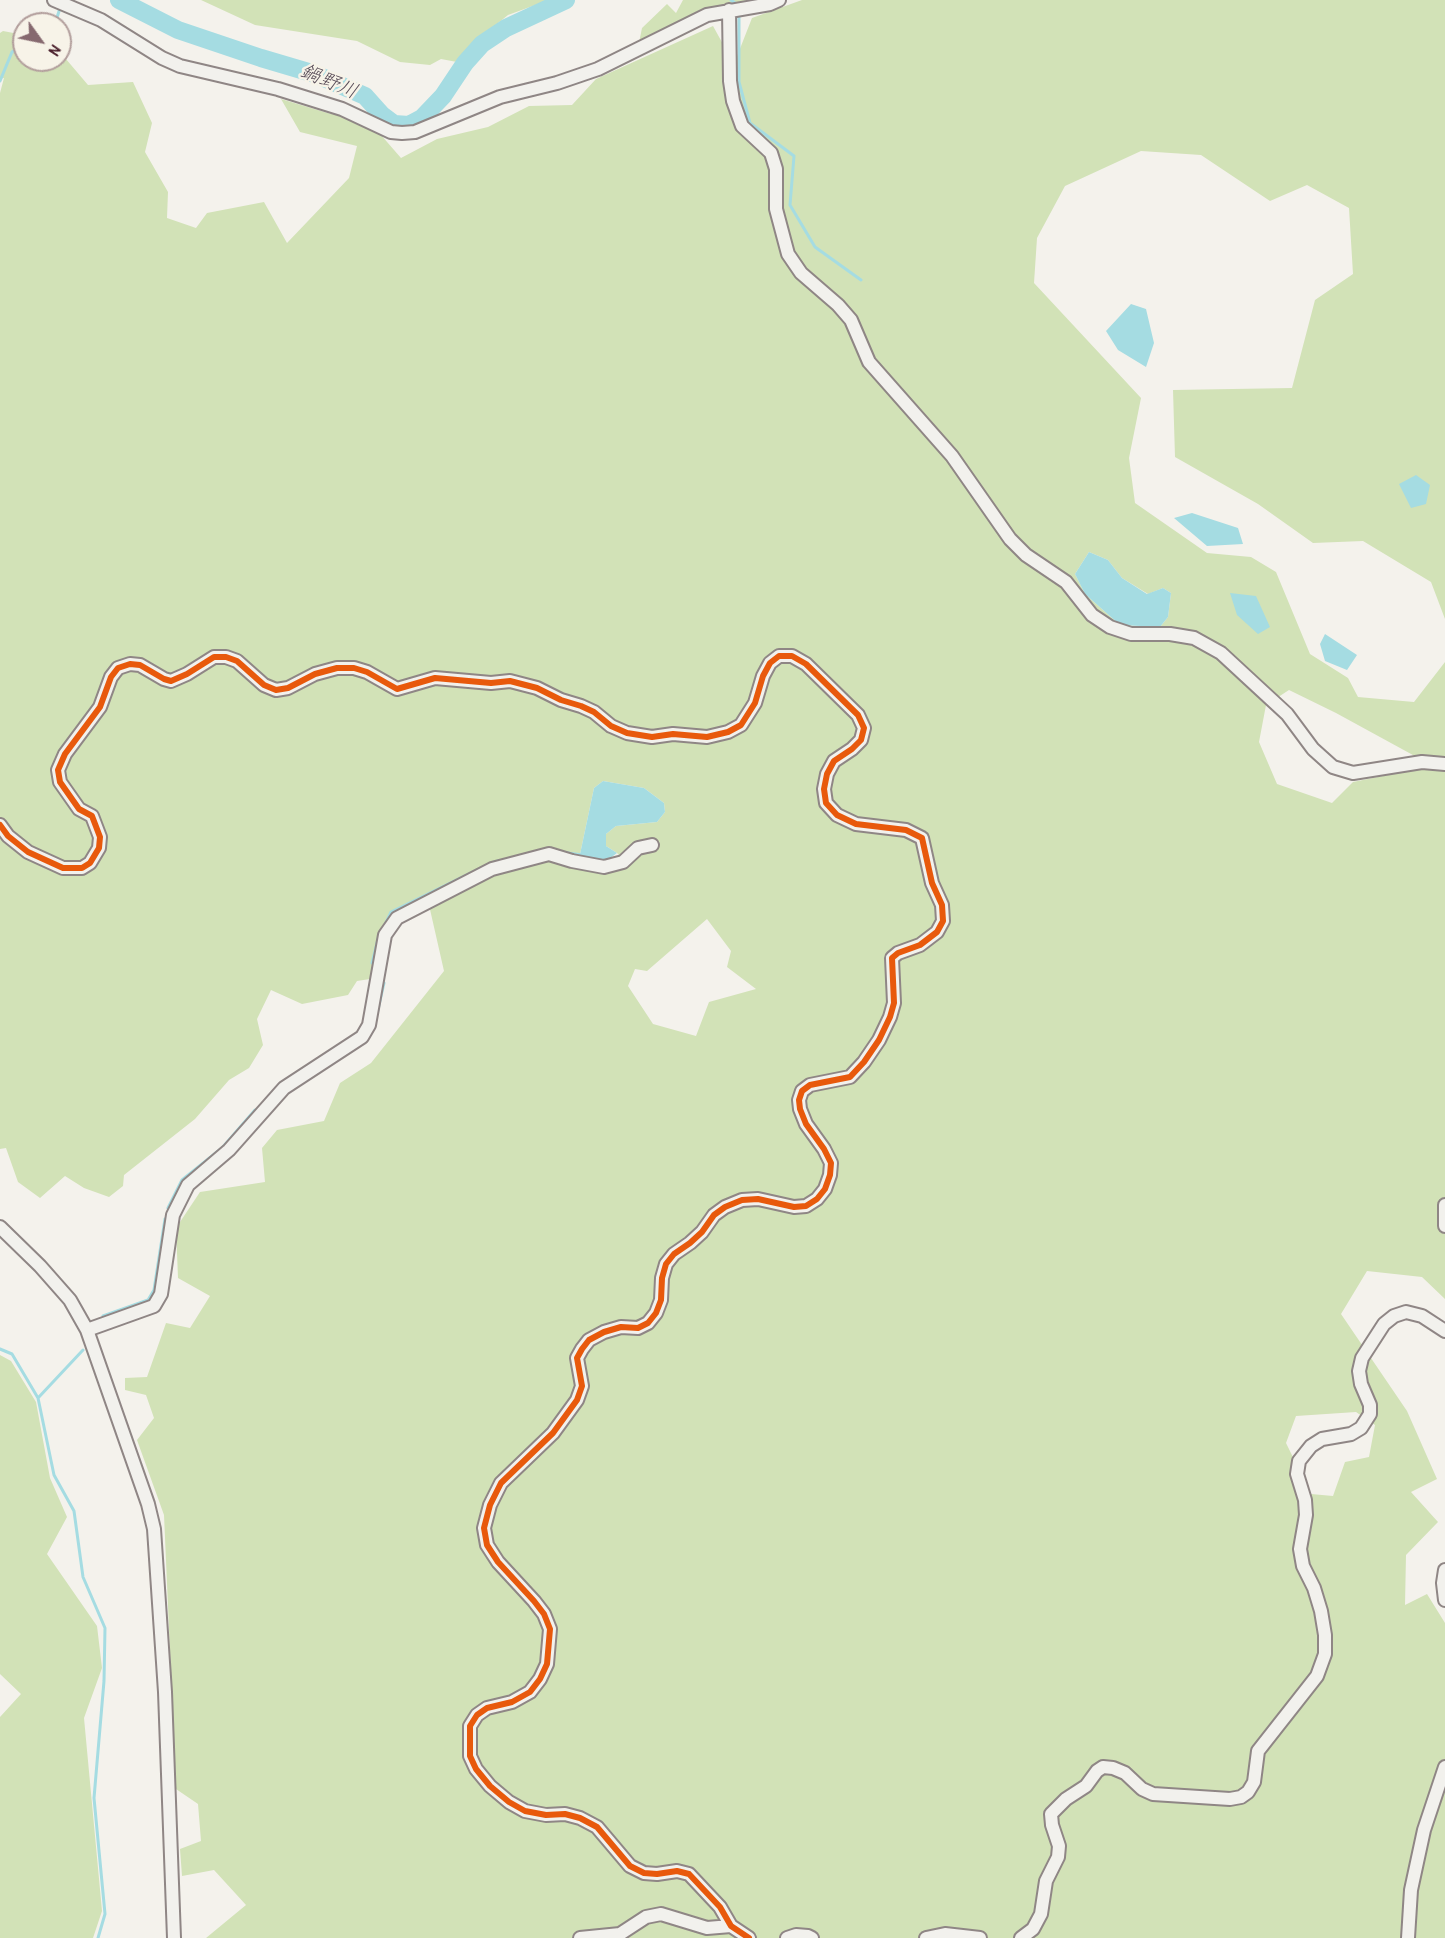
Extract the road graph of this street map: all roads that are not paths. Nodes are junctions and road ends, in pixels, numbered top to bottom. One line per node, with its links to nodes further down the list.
1 (54, 0): 3 (street)
2 (779, 0): 3 (street)
3 (729, 10): 4 (street)
4 (1445, 764)
5 (0, 825): 15 (street)
6 (652, 845): 10 (street)
7 (1445, 1205): 8 (street)
8 (1445, 1226)
9 (0, 1227): 10 (street)
10 (87, 1330): 16 (street)
11 (1445, 1330): 23 (street)
12 (1444, 1579): 13 (street)
13 (1445, 1600)
14 (1445, 1767): 24 (street)
15 (731, 1926): 17 (street); 18 (street)
16 (174, 1938)
17 (580, 1938)
18 (750, 1938)
19 (787, 1938): 20 (street)
20 (812, 1938)
21 (926, 1938): 22 (street)
22 (980, 1938)
23 (1022, 1938)
24 (1408, 1938)

